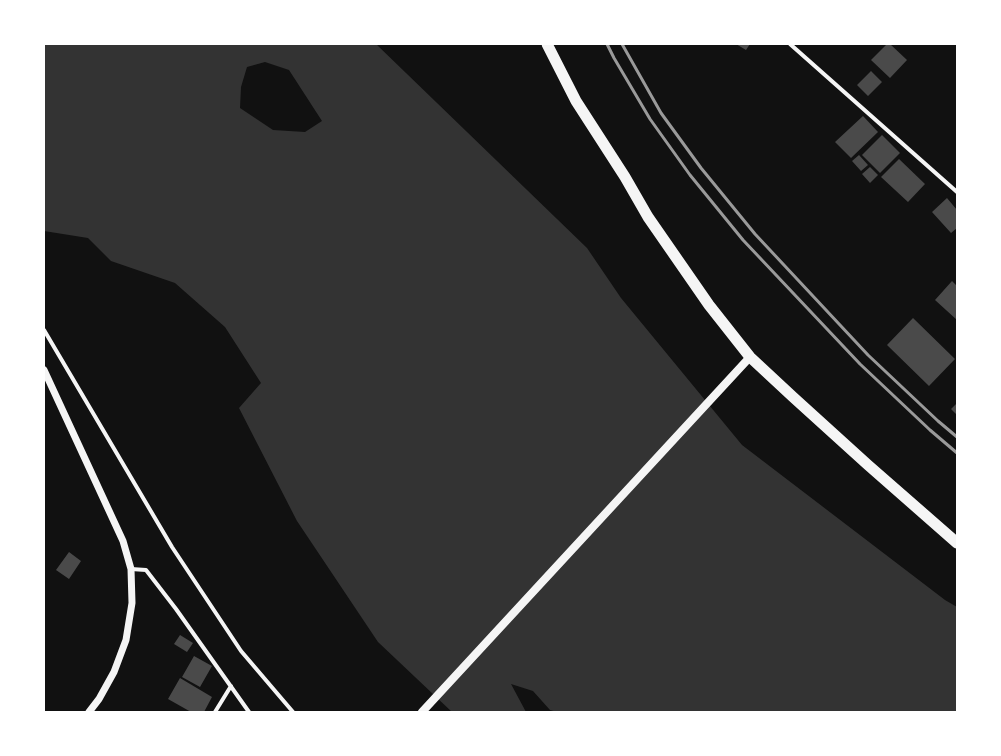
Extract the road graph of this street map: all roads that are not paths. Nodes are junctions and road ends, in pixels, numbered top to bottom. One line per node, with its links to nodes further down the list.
1 (547, 44): 5 (highway)
2 (790, 44): 3 (street)
3 (957, 192)
4 (44, 330): 13 (street)
5 (750, 357): 7 (highway); 14 (main road)
6 (44, 370): 8 (street)
7 (957, 543)
8 (131, 569): 9 (street); 10 (street)
9 (231, 686): 11 (street); 12 (street)
10 (90, 712)
11 (216, 712)
12 (249, 712)
13 (293, 712)
14 (422, 712)

